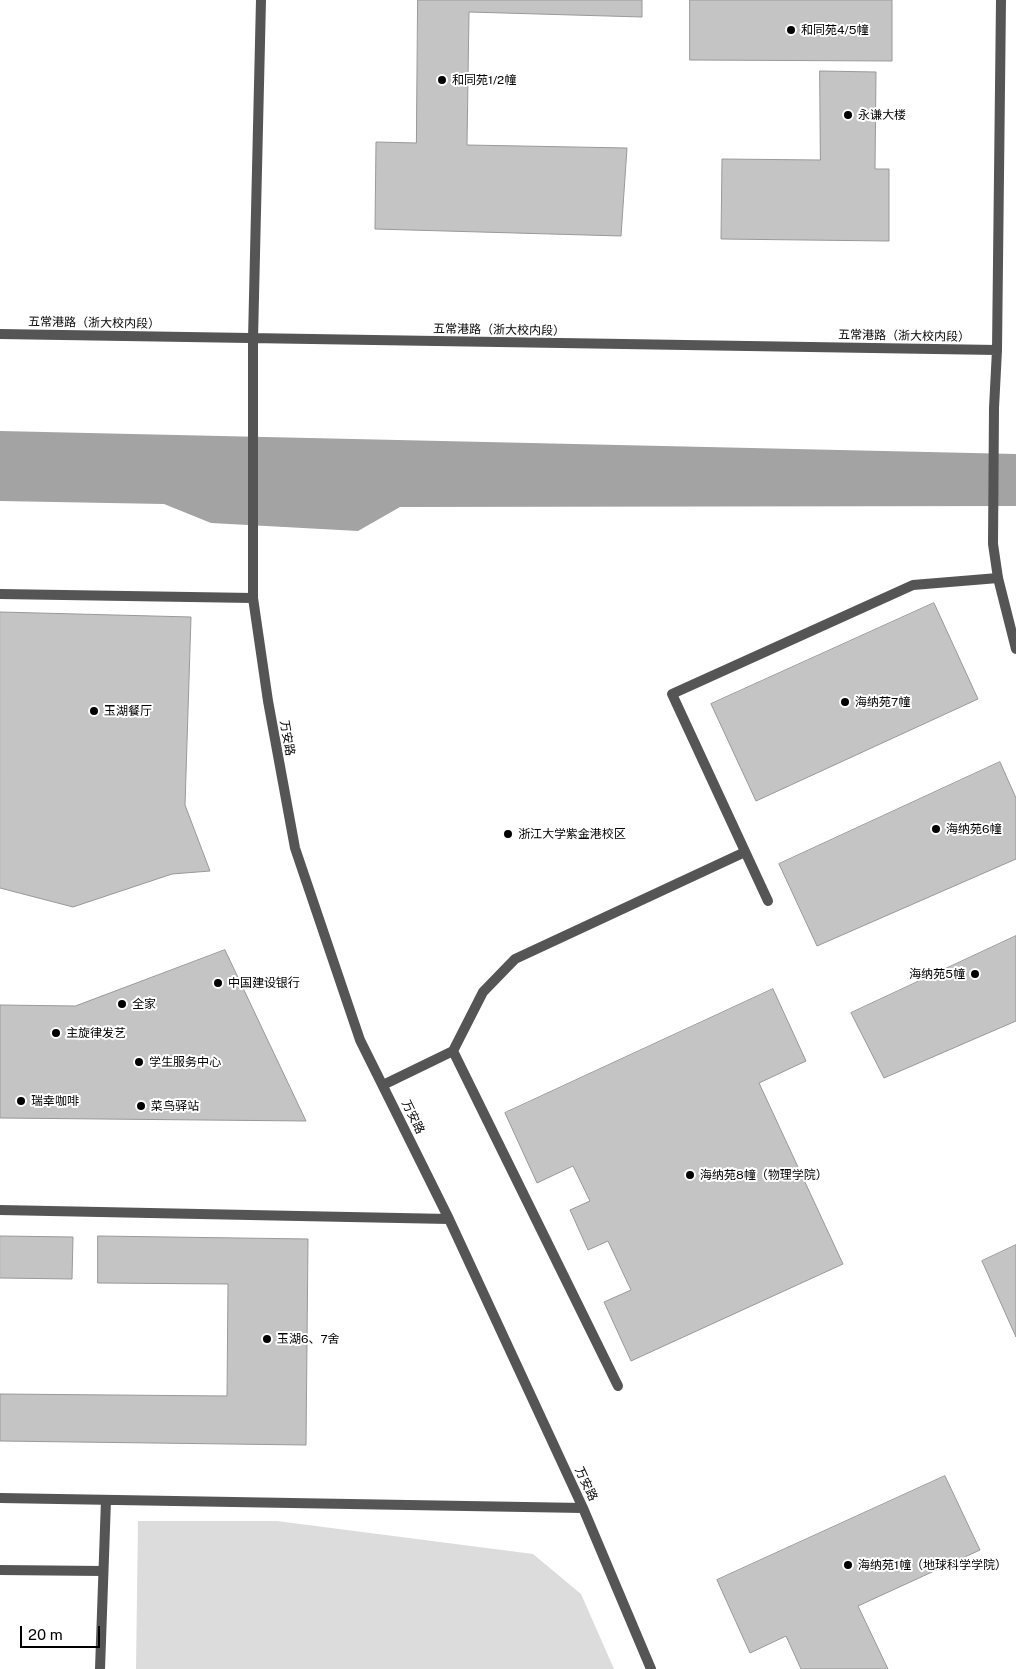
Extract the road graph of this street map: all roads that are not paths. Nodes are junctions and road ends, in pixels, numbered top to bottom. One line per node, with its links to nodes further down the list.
1 (260, 0): 4 (street, 万安路)
2 (1001, 0): 5 (street)
3 (0, 334): 4 (street, 五常港路（浙大校内段）)
4 (253, 339): 5 (street, 五常港路（浙大校内段）); 8 (street, 万安路)
5 (997, 350): 6 (street)
6 (998, 578): 9 (street); 10 (street)
7 (0, 594): 8 (street)
8 (253, 598): 13 (street, 万安路)
9 (1016, 649)
10 (745, 852): 11 (street); 12 (street)
11 (768, 901)
12 (453, 1051): 13 (street); 16 (street)
13 (383, 1085): 15 (street, 万安路)
14 (0, 1210): 15 (street)
15 (449, 1219): 19 (street, 万安路)
16 (618, 1386)
17 (0, 1498): 18 (street)
18 (106, 1500): 19 (street); 21 (street)
19 (583, 1508): 23 (street, 万安路)
20 (0, 1570): 21 (street)
21 (103, 1571): 22 (street)
22 (100, 1669)
23 (651, 1669)

